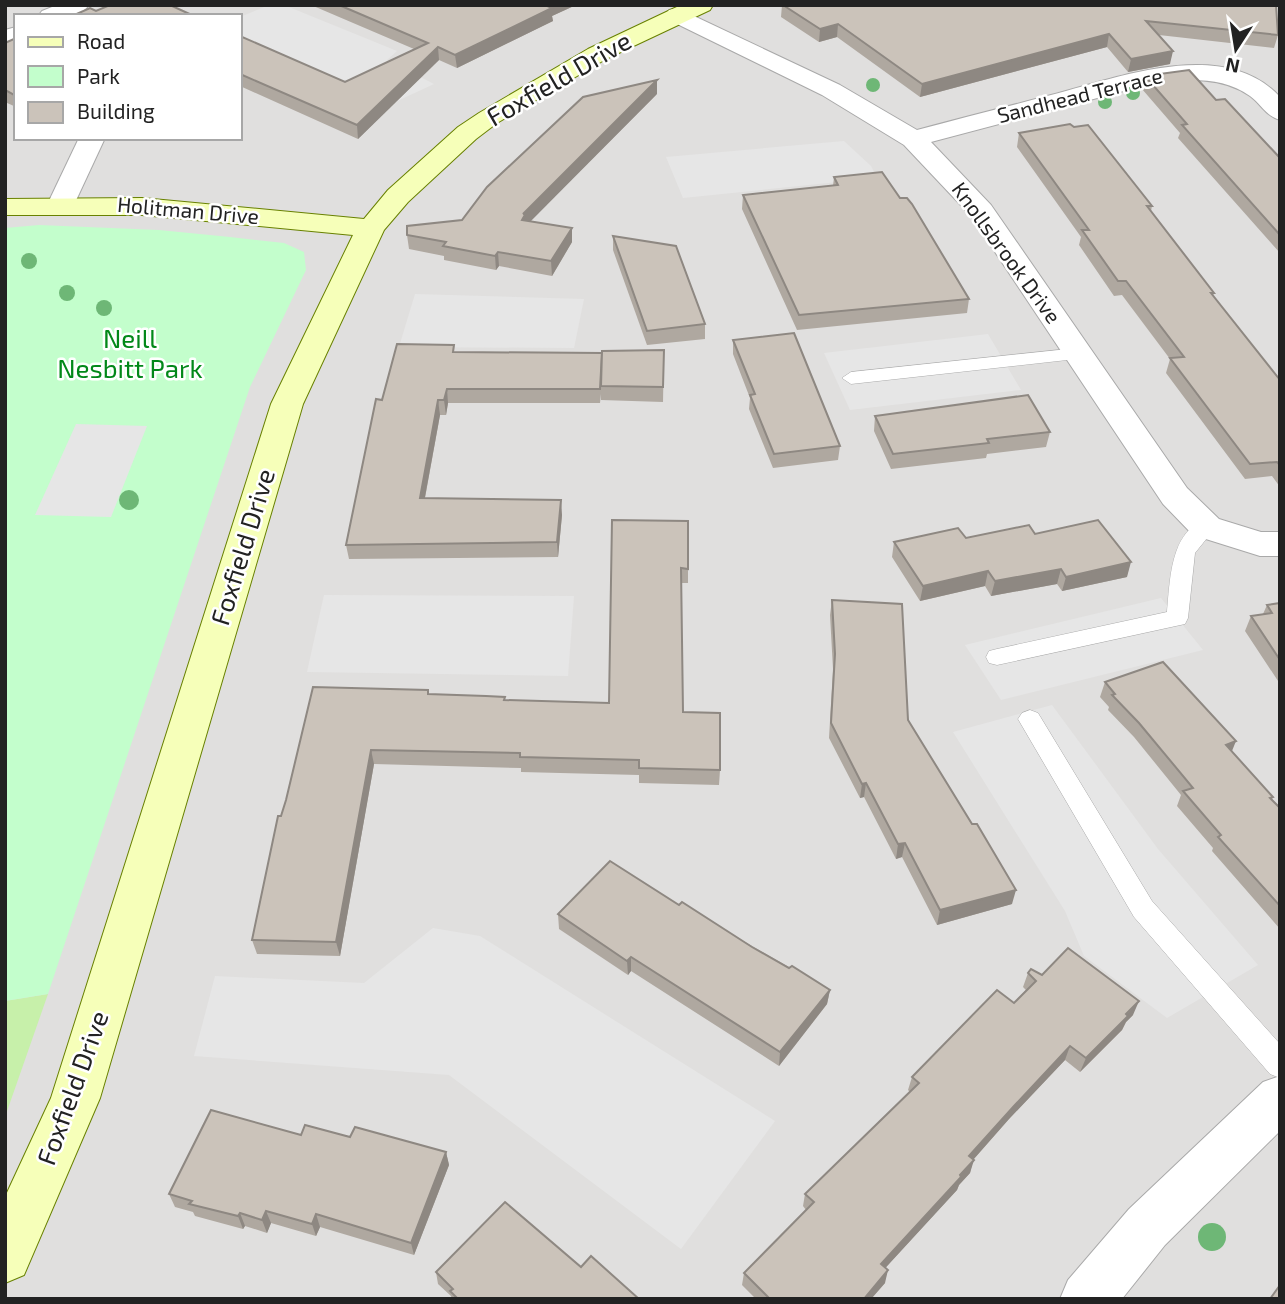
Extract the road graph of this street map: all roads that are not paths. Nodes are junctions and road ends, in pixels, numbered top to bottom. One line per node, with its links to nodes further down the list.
1 (78, 5): 3 (street)
2 (702, 5): 4 (street, Foxfield Drive)
3 (55, 14)
4 (677, 15): 6 (street, Knollsbrook Drive); 10 (street, Foxfield Drive)
5 (1280, 112): 6 (street, Sandhead Terrace)
6 (913, 139): 11 (street, Knollsbrook Drive)
7 (91, 140): 8 (street)
8 (62, 203): 9 (street, Holitman Drive); 10 (street, Holitman Drive)
9 (5, 207)
10 (371, 228): 19 (street, Foxfield Drive)
11 (1078, 354): 12 (lane); 13 (street, Knollsbrook Drive)
12 (851, 378)
13 (1206, 527): 14 (street, Knollsbrook Drive); 15 (lane)
14 (1280, 544)
15 (997, 657)
16 (1030, 719): 17 (lane)
17 (1280, 1065)
18 (1280, 1098): 20 (street)
19 (5, 1257)
20 (1087, 1299)

